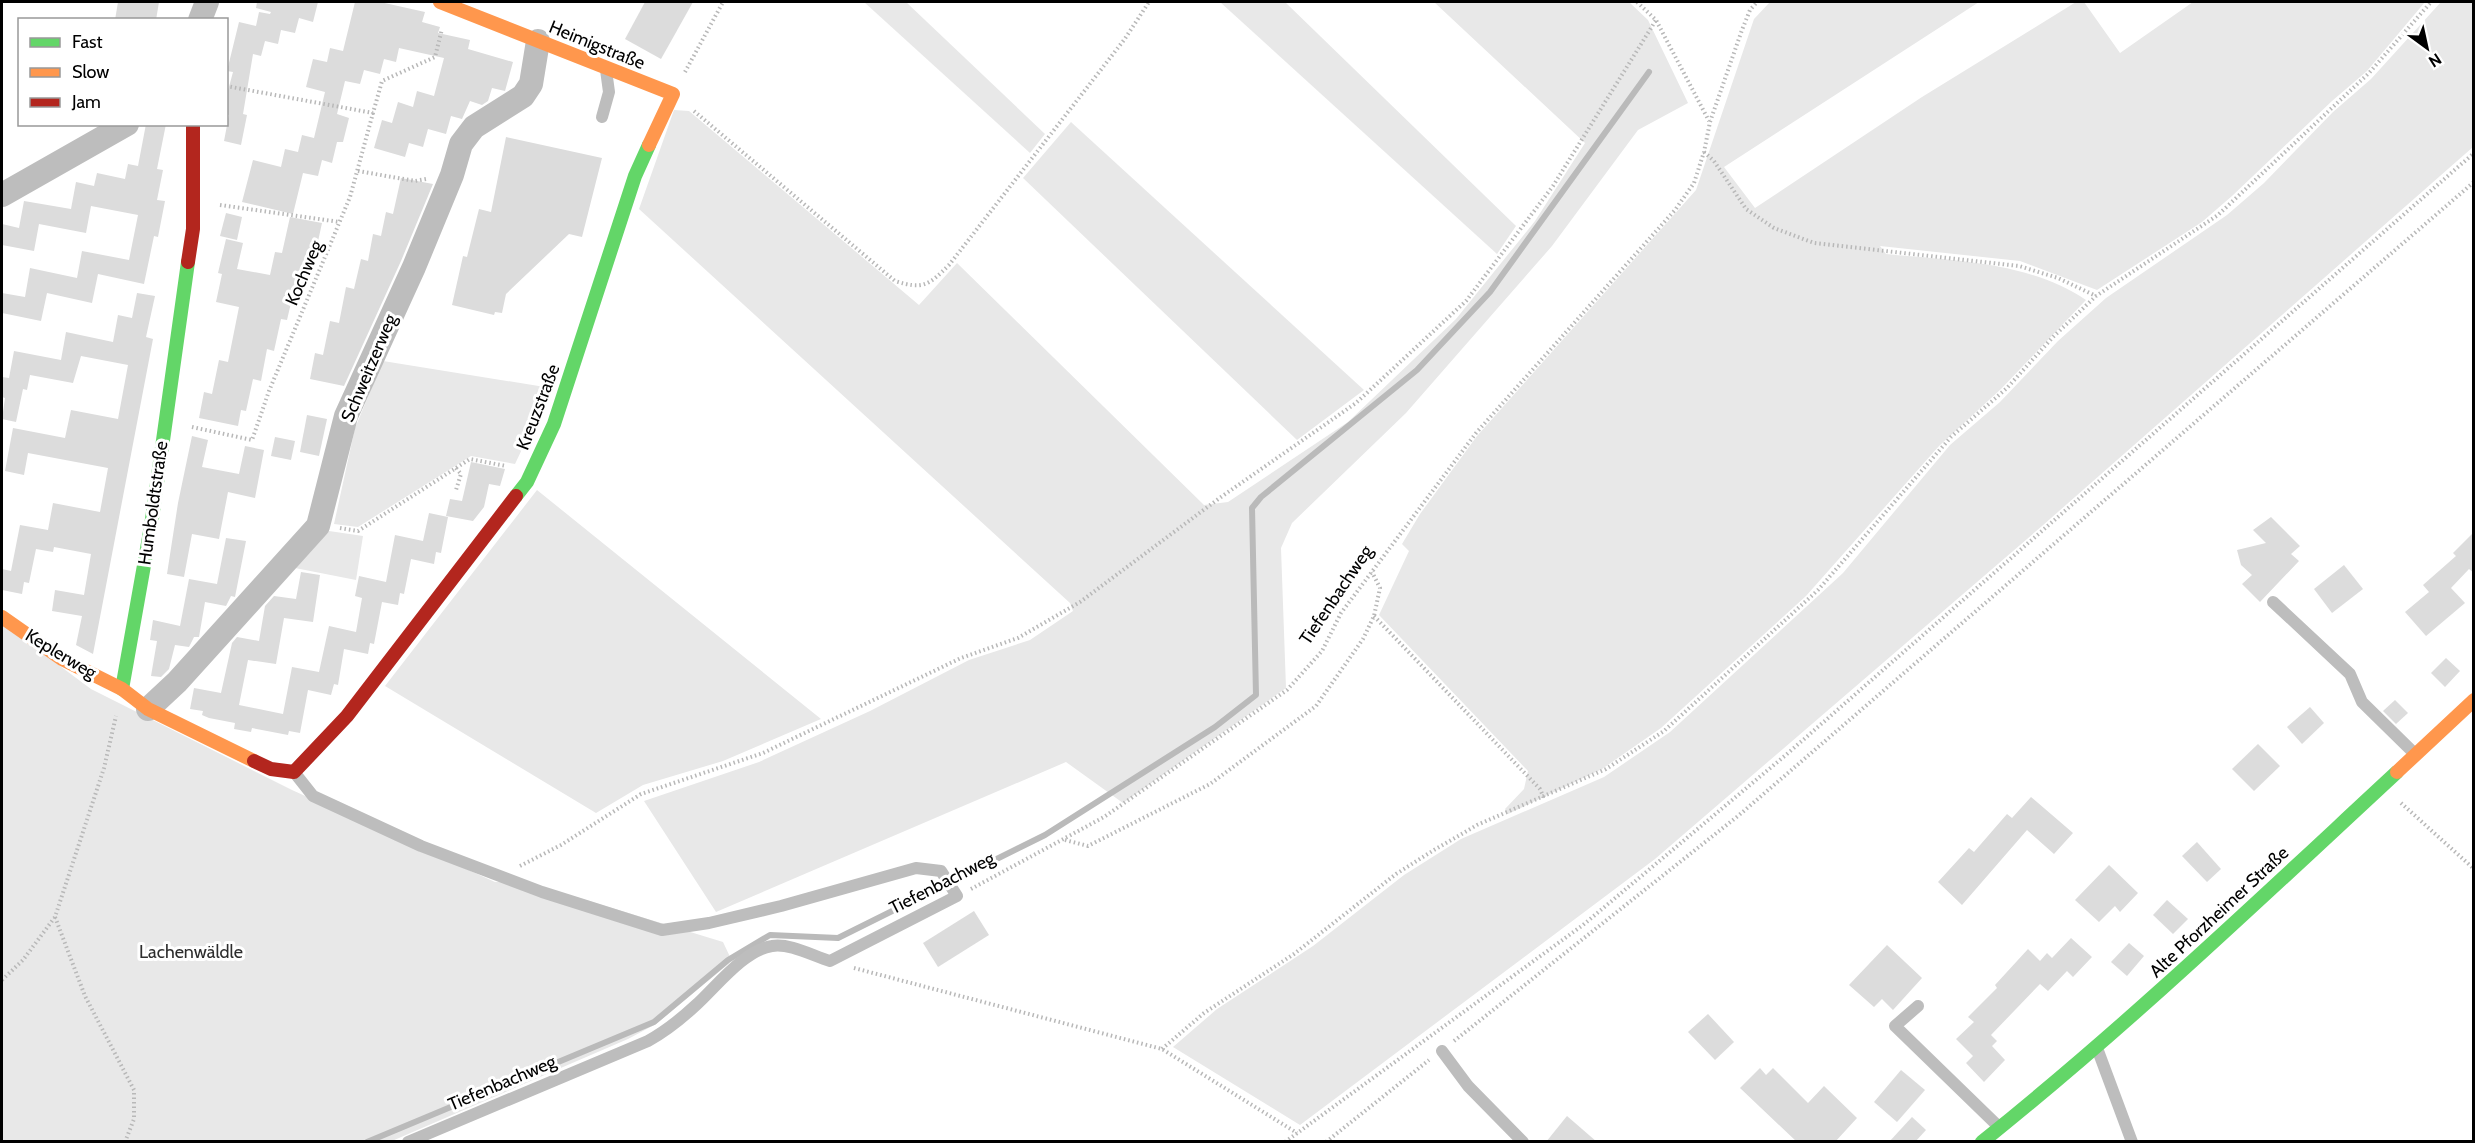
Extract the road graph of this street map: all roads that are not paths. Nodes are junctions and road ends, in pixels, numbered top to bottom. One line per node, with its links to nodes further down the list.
1 (207, 2): 3 (street)
2 (445, 3): 4 (street, Heimigstraße)
3 (201, 18)
4 (538, 41): 5 (street, Heimigstraße); 17 (street, Schweitzerweg)
5 (606, 69): 6 (street, Heimigstraße); 7 (lane)
6 (673, 94): 12 (street, Kreuzstraße)
7 (602, 117)
8 (123, 126): 10 (street)
9 (193, 126): 15 (street, Humboldtstraße)
10 (2, 195)
11 (558, 362): 12 (lane)
12 (573, 364): 19 (street, Kreuzstraße)
13 (2273, 603): 18 (lane)
14 (2, 616): 15 (street, Keplerweg)
15 (122, 689): 17 (street)
16 (2474, 700): 18 (street, Alte Pforzheimer Straße)
17 (148, 708): 19 (street)
18 (2416, 755): 21 (street, Alte Pforzheimer Straße)
19 (294, 772): 24 (lane, Tiefenbachweg)
20 (1918, 1006): 23 (lane)
21 (2097, 1047): 23 (street, Alte Pforzheimer Straße); 27 (lane)
22 (1442, 1051): 25 (lane)
23 (2000, 1128): 26 (street, Alte Pforzheimer Straße)
24 (413, 1141)
25 (1523, 1142)
26 (1982, 1142)
27 (2132, 1142)

